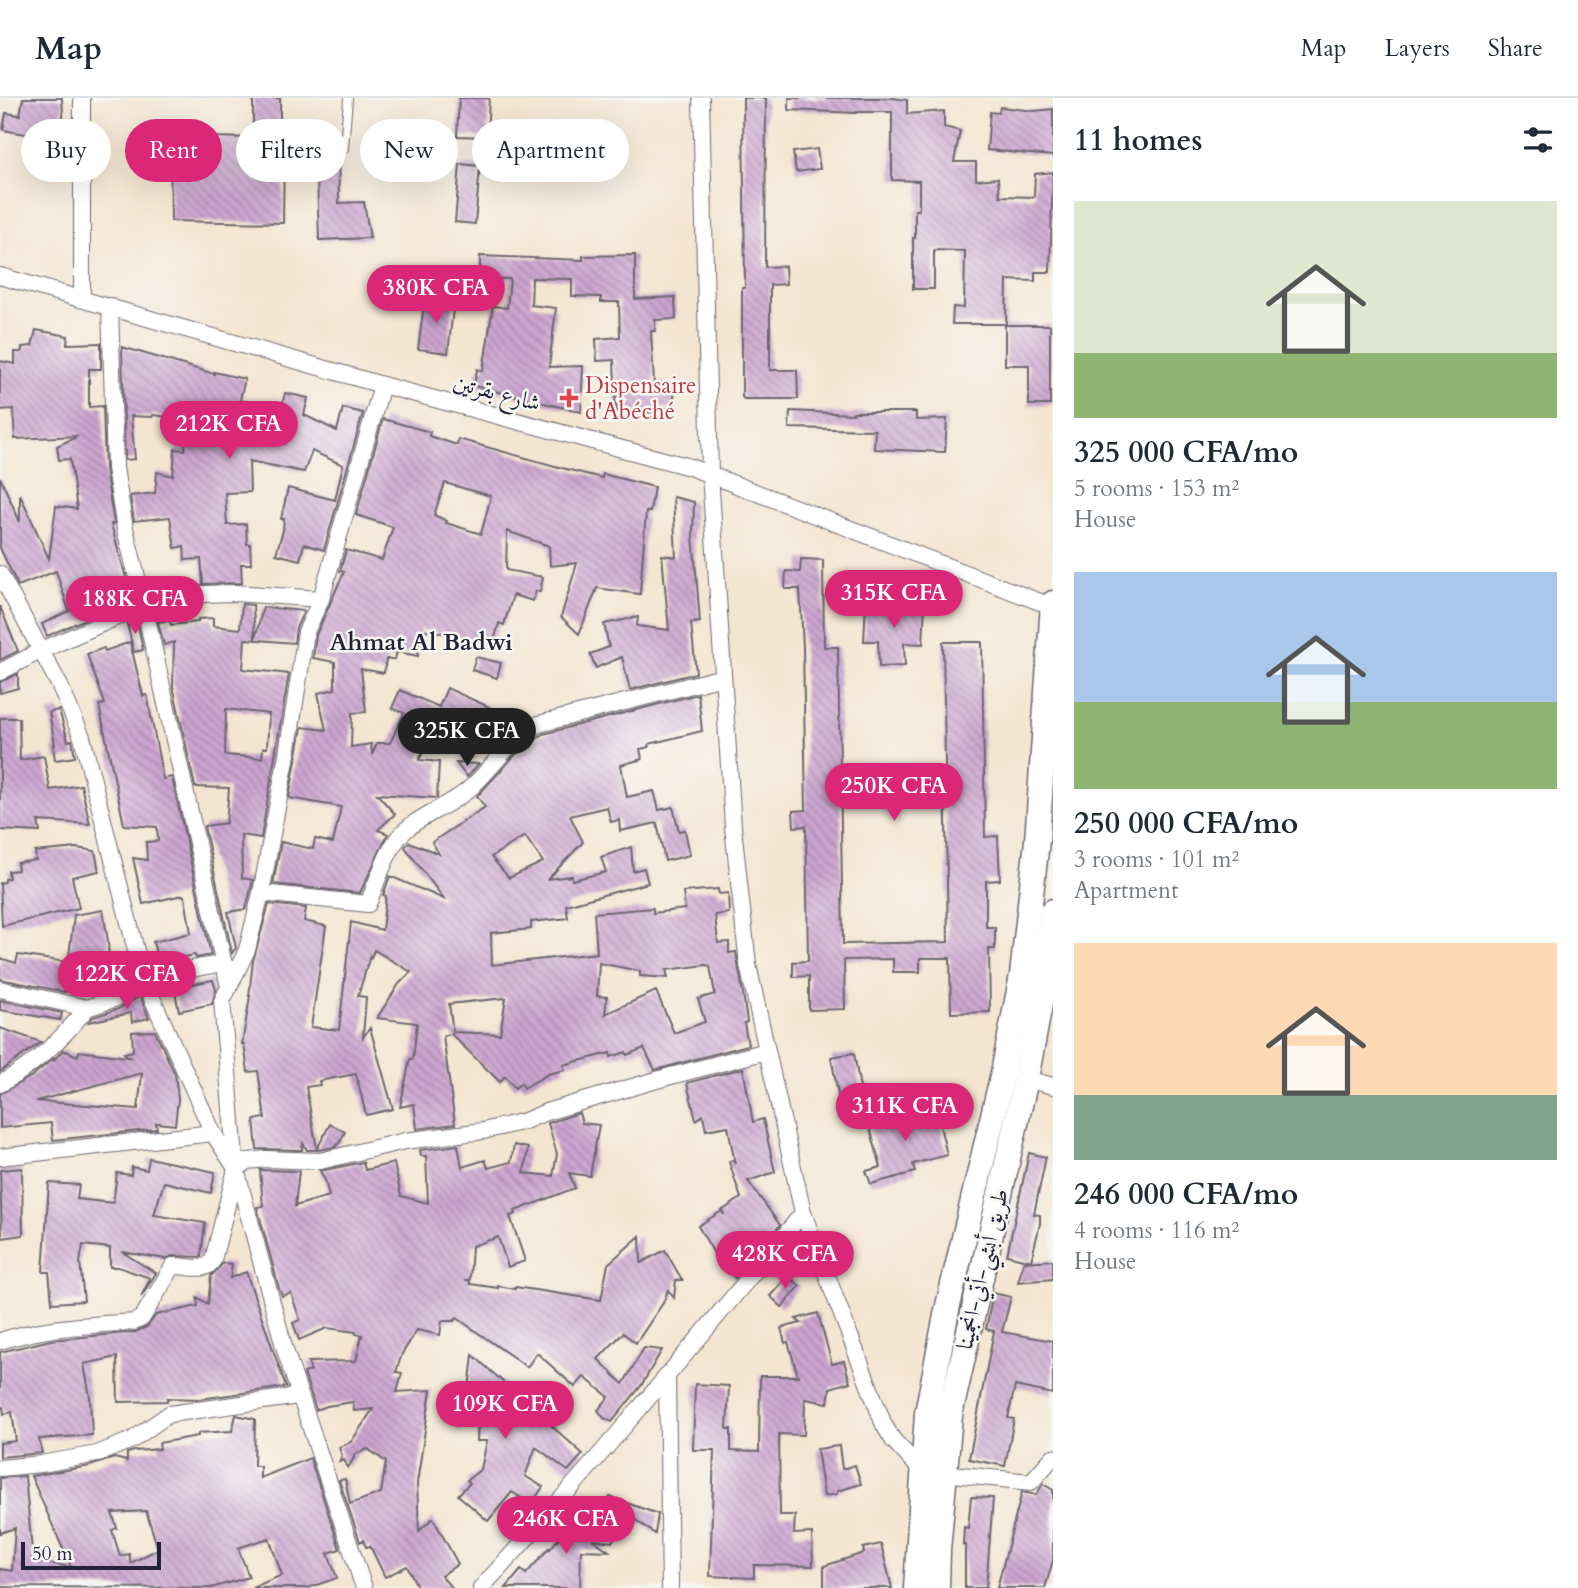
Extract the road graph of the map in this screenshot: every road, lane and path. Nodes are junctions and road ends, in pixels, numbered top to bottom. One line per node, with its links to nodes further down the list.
1 (82, 98): 6 (street)
2 (348, 98): 4 (lane)
3 (701, 98): 9 (street)
4 (346, 124)
5 (0, 276): 6 (street, شارع بقرتين)
6 (82, 299): 7 (street, شارع بقرتين)
7 (110, 306): 8 (street, شارع بقرتين); 12 (street)
8 (382, 385): 9 (street, شارع بقرتين); 11 (street)
9 (710, 474): 13 (street, شارع بقرتين); 16 (street)
10 (0, 574): 14 (street)
11 (321, 599): 12 (street); 17 (street)
12 (143, 600): 14 (street); 19 (street)
13 (1053, 605): 37 (highway)
14 (40, 651): 15 (street); 20 (street)
15 (0, 672)
16 (723, 677): 17 (street); 24 (street)
17 (261, 893): 21 (street)
18 (1053, 911): 25 (highway, طريق أبشي-أتي-انجمينا)
19 (224, 963): 20 (street); 21 (street)
20 (143, 978): 23 (street); 28 (street)
21 (229, 988): 30 (street)
22 (0, 989): 23 (street)
23 (87, 1008): 26 (street)
24 (766, 1051): 30 (street); 31 (street)
25 (1026, 1079): 27 (street); 37 (highway, طريق أبشي-أتي-انجمينا)
26 (0, 1084)
27 (1053, 1086)
28 (213, 1133): 29 (street); 30 (street)
29 (0, 1157)
30 (236, 1169): 32 (street); 34 (street)
31 (803, 1213): 33 (street); 37 (street)
32 (0, 1341)
33 (667, 1376): 39 (street); 40 (street)
34 (299, 1396): 36 (street); 38 (street)
35 (1053, 1457): 37 (street)
36 (0, 1468)
37 (933, 1473): 41 (highway); 42 (highway, طريق أبشي-أتي-انجمينا)
38 (364, 1588)
39 (481, 1588)
40 (670, 1588)
41 (916, 1588)
42 (937, 1588)

